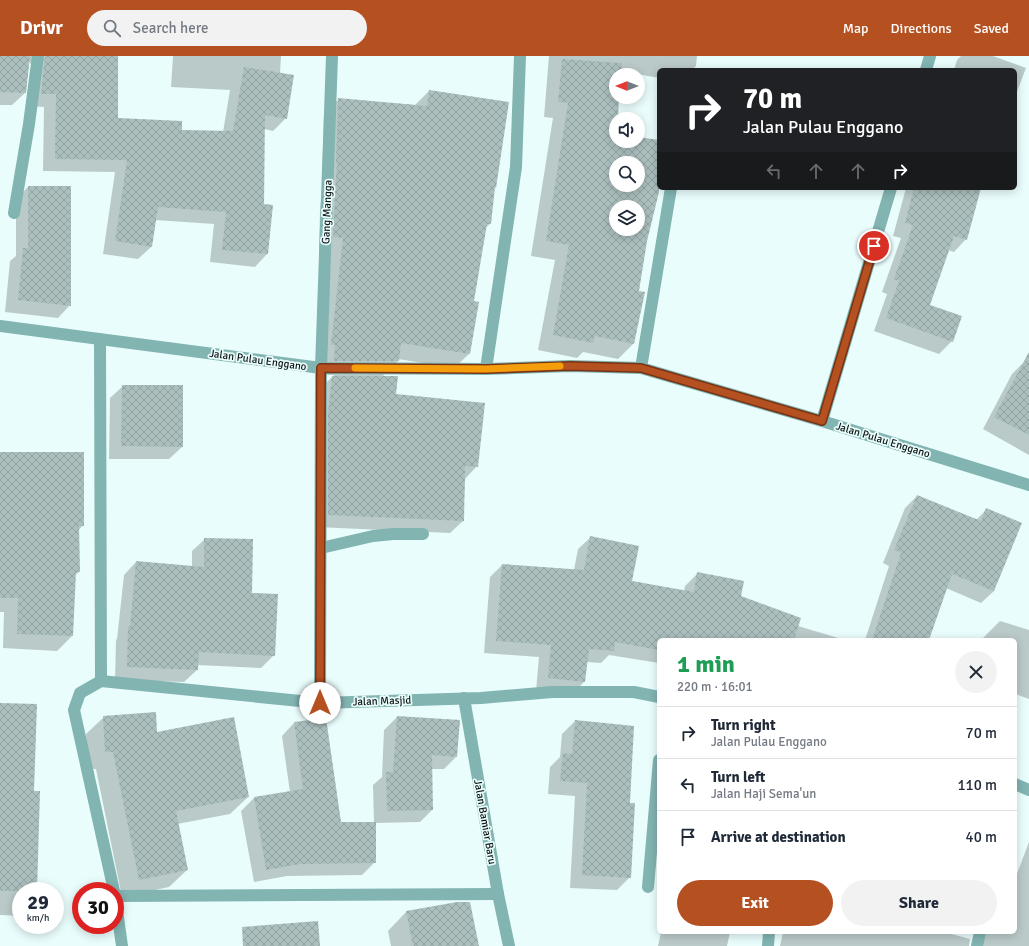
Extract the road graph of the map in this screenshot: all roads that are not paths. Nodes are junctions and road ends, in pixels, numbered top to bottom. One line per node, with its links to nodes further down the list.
1 (38, 56): 8 (street)
2 (332, 56): 11 (street, Gang Mangga)
3 (520, 56): 13 (street)
4 (930, 56): 5 (street)
5 (927, 68)
6 (671, 190): 12 (street)
7 (890, 190): 14 (street)
8 (14, 213)
9 (0, 326): 10 (street, Jalan Pulau Enggano)
10 (100, 339): 11 (street, Jalan Pulau Enggano); 18 (street)
11 (321, 368): 13 (street, Jalan Pulau Enggano); 17 (street, Gang Mangga)
12 (641, 368): 13 (street, Jalan Pulau Enggano); 14 (street, Jalan Pulau Enggano)
13 (486, 369)
14 (822, 421): 15 (street, Jalan Pulau Enggano)
15 (1029, 485)
16 (423, 534): 17 (street)
17 (321, 548): 21 (street, Gang Mangga)
18 (101, 680): 21 (street, Jalan Masjid); 25 (street)
19 (657, 697): 20 (street, Jalan Masjid)
20 (464, 698): 21 (street, Jalan Masjid); 27 (street, Jalan Bamiar Baru)
21 (320, 703)
22 (657, 783): 26 (street)
23 (1017, 785): 24 (street)
24 (1029, 790)
25 (112, 882)
26 (648, 887)
27 (498, 894): 28 (street); 33 (street, Jalan Bamiar Baru)
28 (124, 896)
29 (120, 934): 32 (street)
30 (769, 934): 34 (street)
31 (980, 934): 35 (street)
32 (122, 946)
33 (509, 946)
34 (768, 946)
35 (977, 946)

